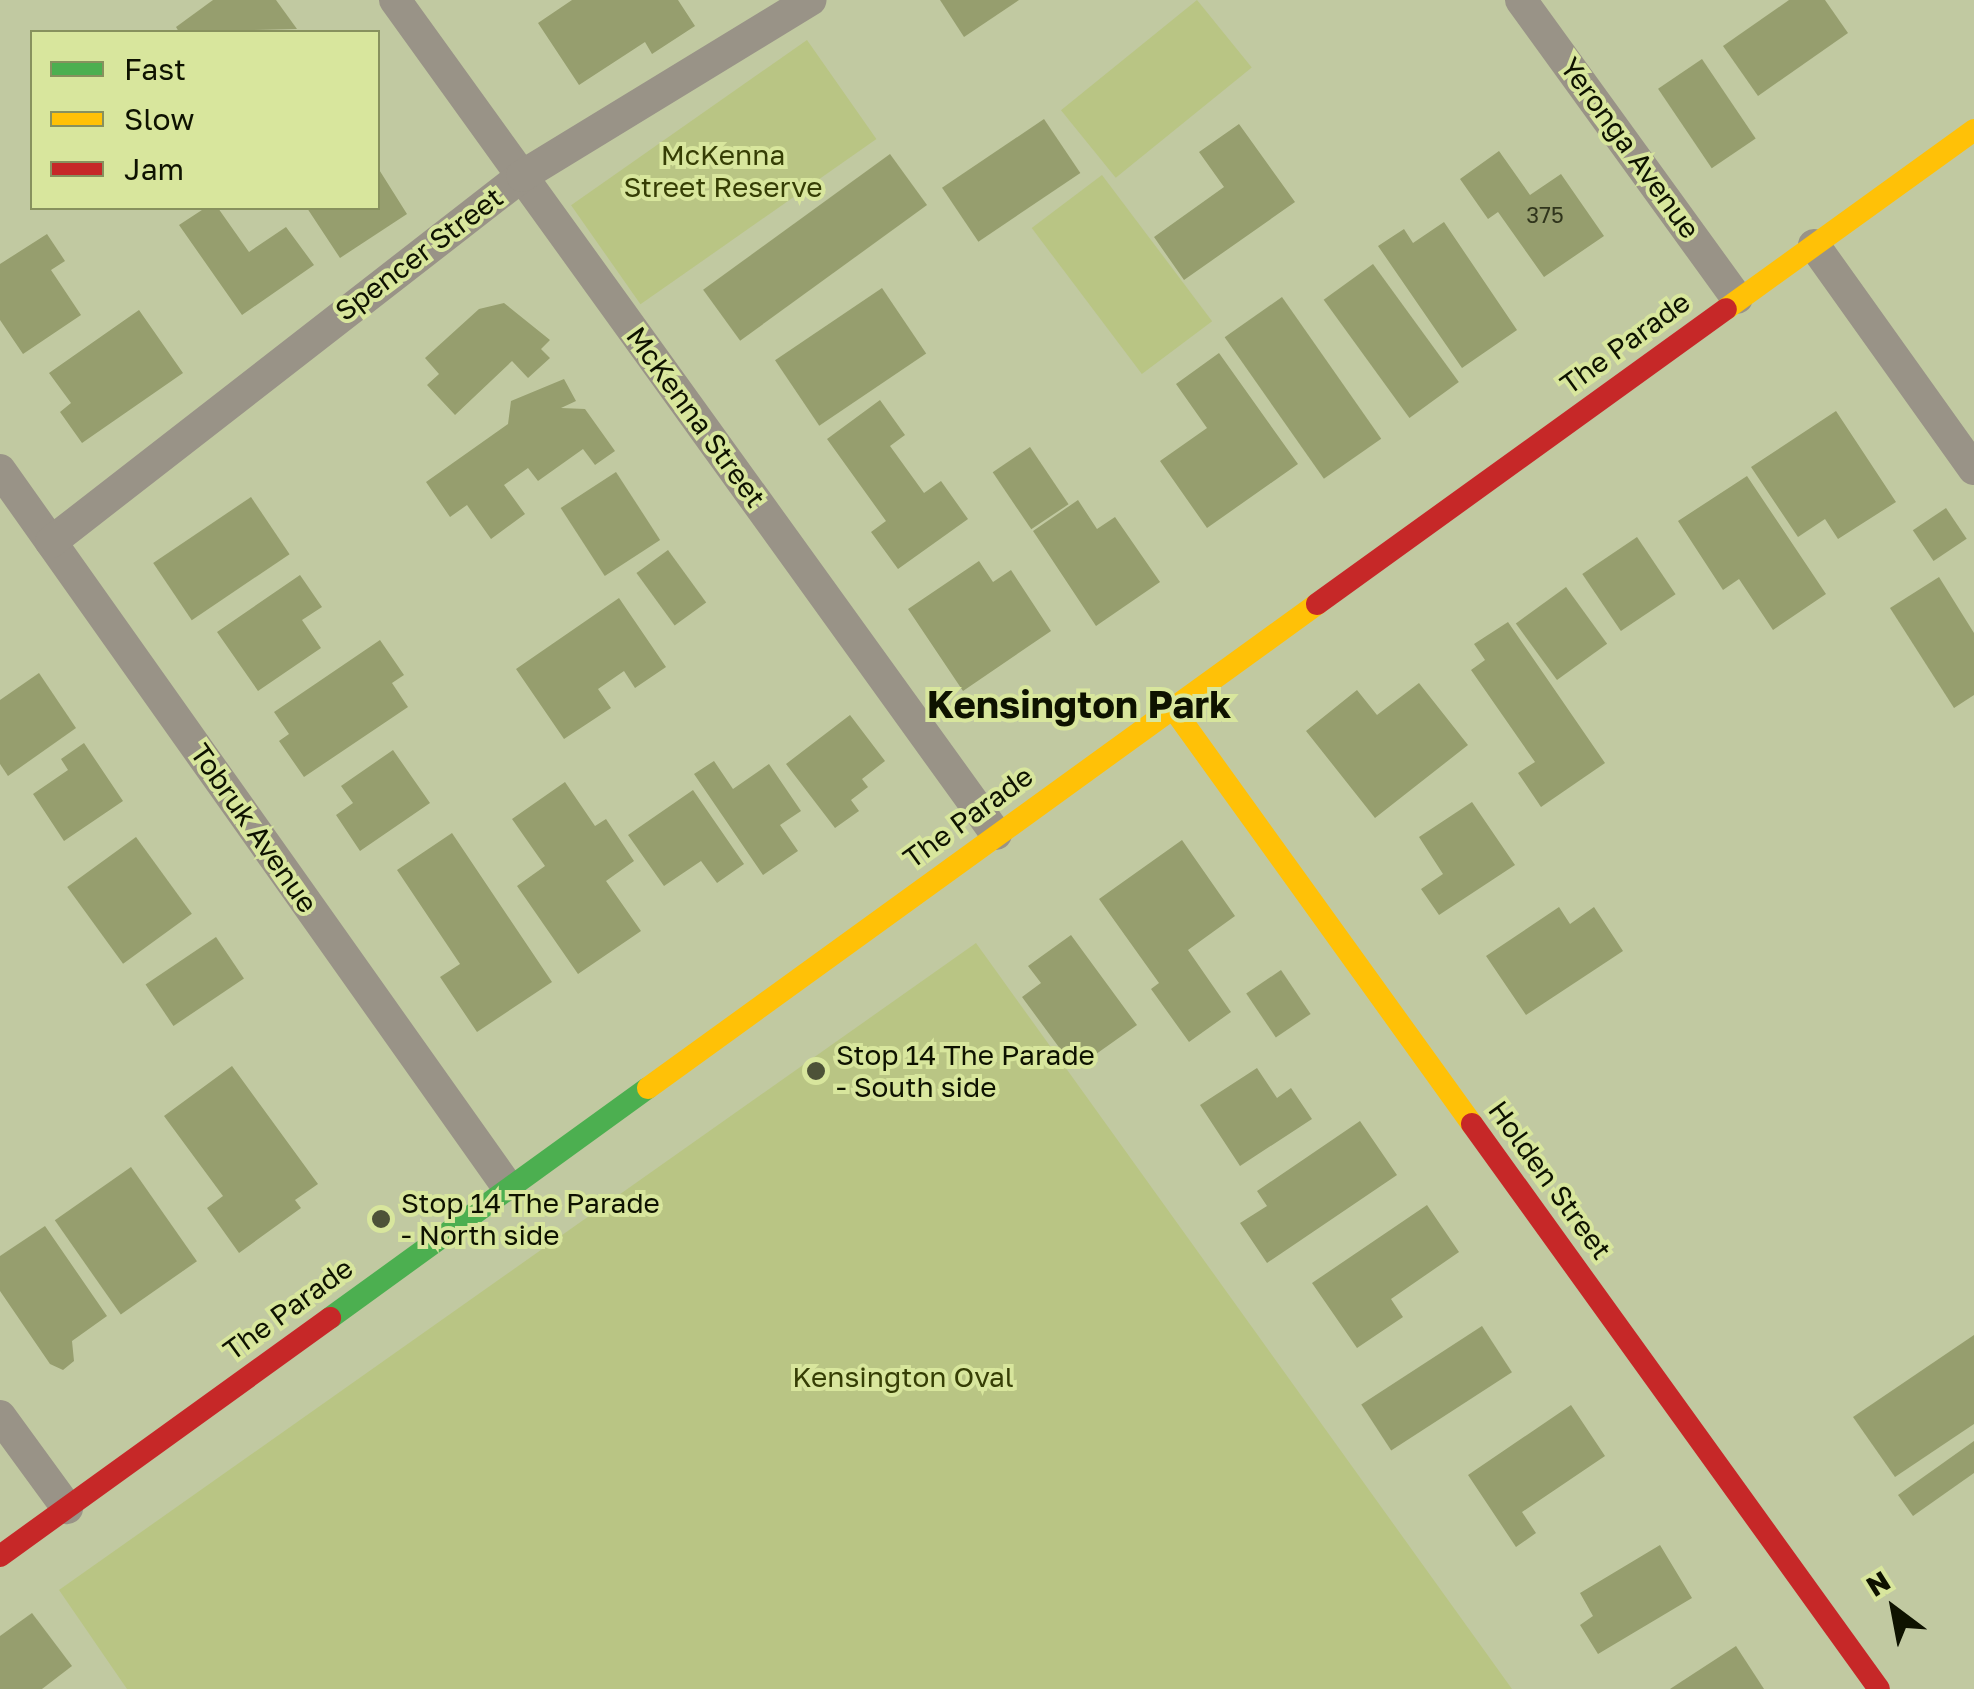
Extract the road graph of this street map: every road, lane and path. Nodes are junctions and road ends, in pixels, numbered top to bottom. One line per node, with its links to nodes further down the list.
1 (396, 0): 5 (street, McKenna Street)
2 (810, 0): 5 (street, Spencer Street)
3 (1522, 0): 7 (street, Yeronga Avenue)
4 (1974, 130): 6 (main road, The Parade)
5 (522, 176): 10 (street, Spencer Street); 12 (street, McKenna Street)
6 (1814, 245): 7 (main road, The Parade); 9 (street)
7 (1737, 298): 11 (main road, The Parade)
8 (0, 470): 10 (street, Tobruk Avenue)
9 (1974, 470)
10 (51, 542): 13 (street, Tobruk Avenue)
11 (1172, 707): 12 (main road, The Parade); 17 (main road, Holden Street)
12 (996, 834): 13 (main road, The Parade)
13 (507, 1186): 15 (main road, The Parade)
14 (0, 1416): 15 (street)
15 (67, 1508): 16 (main road, The Parade)
16 (0, 1556)
17 (1879, 1689)

